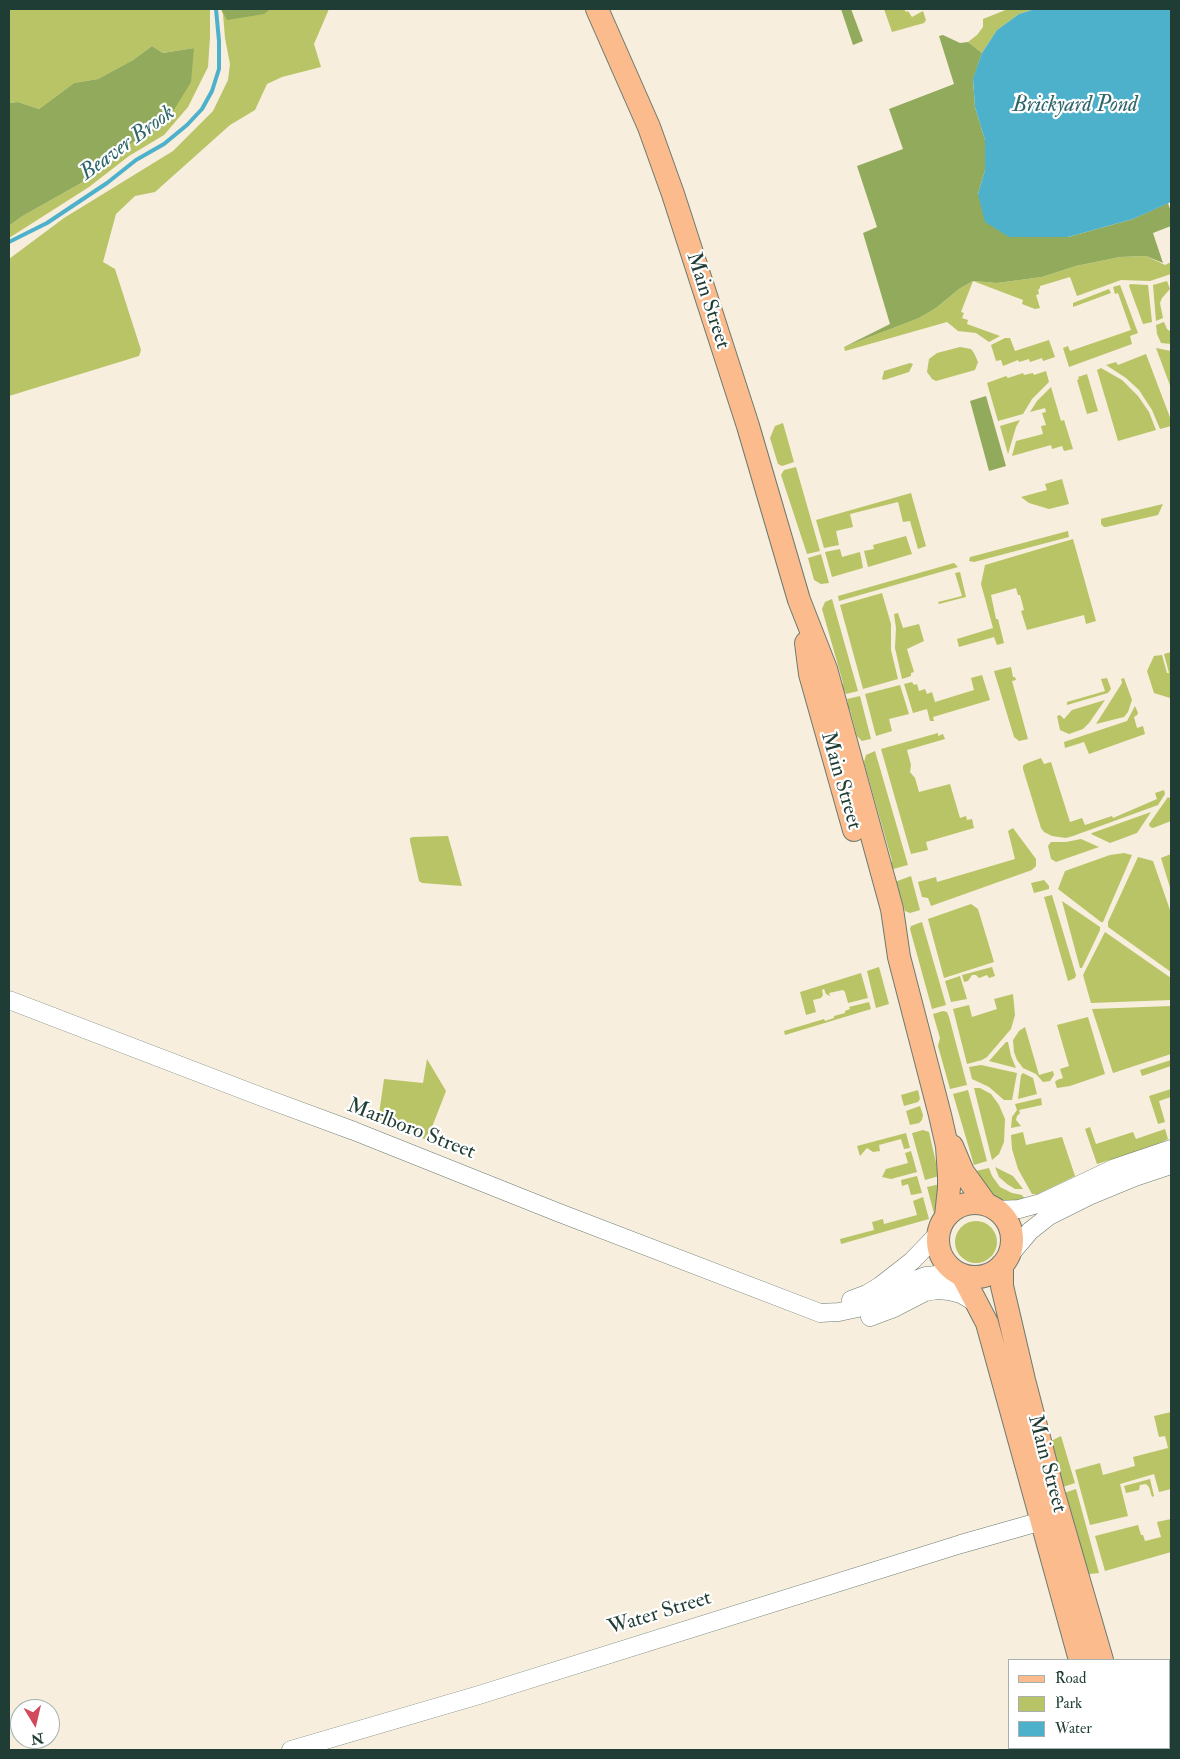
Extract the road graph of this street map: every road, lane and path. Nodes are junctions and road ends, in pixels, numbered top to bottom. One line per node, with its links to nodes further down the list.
1 (598, 9): 3 (main road, Main Street)
2 (9, 1000): 10 (street, Marlboro Street)
3 (940, 1114): 6 (main road, Main Street); 7 (main road, Main Street)
4 (1171, 1149): 6 (street)
5 (1171, 1165): 8 (street)
6 (992, 1207): 7 (main road); 8 (main road)
7 (942, 1225): 9 (main road); 10 (street, Marlboro Street)
8 (1005, 1261): 9 (main road); 15 (main road, Main Street)
9 (959, 1274): 11 (main road, Main Street); 12 (street, Marlboro Street)
10 (796, 1303): 12 (street, Marlboro Street)
11 (978, 1304): 12 (street); 13 (main road, Main Street)
12 (820, 1313)
13 (1042, 1521): 14 (main road, Main Street); 16 (street, Water Street)
14 (1080, 1659)
15 (1102, 1659)
16 (291, 1750)

